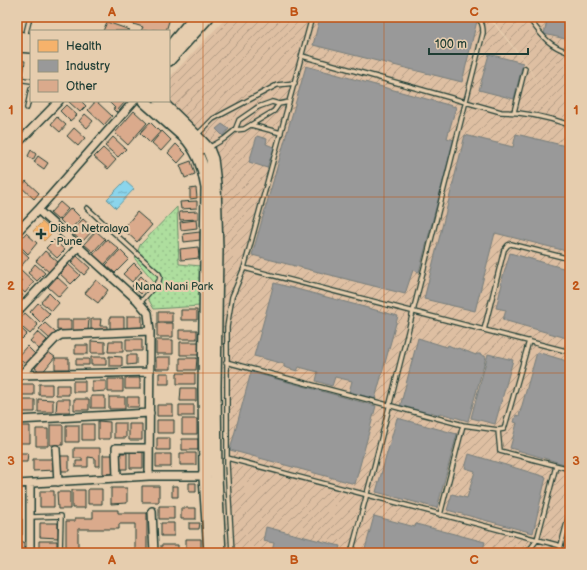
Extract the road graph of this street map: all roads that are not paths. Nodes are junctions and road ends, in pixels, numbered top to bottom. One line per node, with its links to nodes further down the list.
1 (30, 17): 7 (lane)
2 (195, 17): 8 (main road)
3 (208, 17): 11 (main road)
4 (312, 17): 10 (lane)
5 (474, 17): 22 (lane)
6 (528, 17): 9 (lane)
7 (24, 41)
8 (170, 47)
9 (570, 54)
10 (302, 56): 15 (lane); 22 (lane)
11 (170, 59)
12 (525, 68): 25 (lane)
13 (17, 79): 14 (lane)
14 (30, 81)
15 (295, 83): 21 (lane); 30 (lane)
16 (30, 94): 24 (lane)
17 (59, 102): 31 (street)
18 (133, 102): 34 (street)
19 (145, 102): 30 (main road)
20 (161, 102): 30 (main road)
21 (289, 102): 23 (lane); 29 (lane)
22 (465, 102): 25 (lane); 40 (lane)
23 (279, 104): 26 (lane); 28 (lane)
24 (27, 108)
25 (514, 112): 27 (lane)
26 (250, 125): 28 (lane); 29 (lane)
27 (570, 125)
28 (235, 130): 32 (lane)
29 (281, 133): 38 (lane)
30 (193, 139): 32 (main road)
31 (17, 144)
32 (203, 151): 60 (main road)
33 (87, 208): 39 (lane)
34 (38, 210): 35 (street); 36 (street)
35 (17, 232)
36 (78, 247): 39 (street); 41 (street)
37 (570, 259): 42 (lane)
38 (244, 268): 40 (lane); 46 (lane)
39 (140, 303): 43 (street)
40 (412, 311): 42 (lane); 49 (lane)
41 (17, 312)
42 (484, 330): 44 (lane)
43 (150, 331): 47 (street); 48 (street)
44 (529, 341): 45 (lane); 53 (lane)
45 (570, 352)
46 (226, 362): 49 (lane); 56 (lane)
47 (150, 372): 48 (street); 50 (street)
48 (19, 377)
49 (389, 405): 52 (lane); 65 (lane)
50 (150, 413): 51 (street); 54 (street)
51 (17, 420)
52 (463, 424): 53 (lane); 68 (lane)
53 (498, 430): 57 (lane)
54 (149, 448): 59 (street); 61 (street)
55 (56, 449): 62 (street)
56 (227, 458): 65 (lane); 77 (lane)
57 (556, 466): 58 (lane); 70 (lane)
58 (570, 470)
59 (149, 476): 60 (street); 61 (street)
60 (210, 476): 75 (main road); 76 (main road)
61 (117, 478): 62 (street)
62 (58, 482): 64 (street)
63 (17, 484): 64 (street)
64 (30, 484): 69 (street)
65 (366, 496): 68 (lane); 78 (lane)
66 (152, 511): 74 (street)
67 (570, 511): 71 (lane)
68 (440, 515): 70 (lane)
69 (30, 517): 72 (street); 73 (lane)
70 (537, 540): 71 (lane); 79 (lane)
71 (561, 546): 80 (lane)
72 (30, 553)
73 (60, 553)
74 (154, 553)
75 (210, 553)
76 (220, 553)
77 (232, 553)
78 (351, 553)
79 (527, 553)
80 (559, 553)

